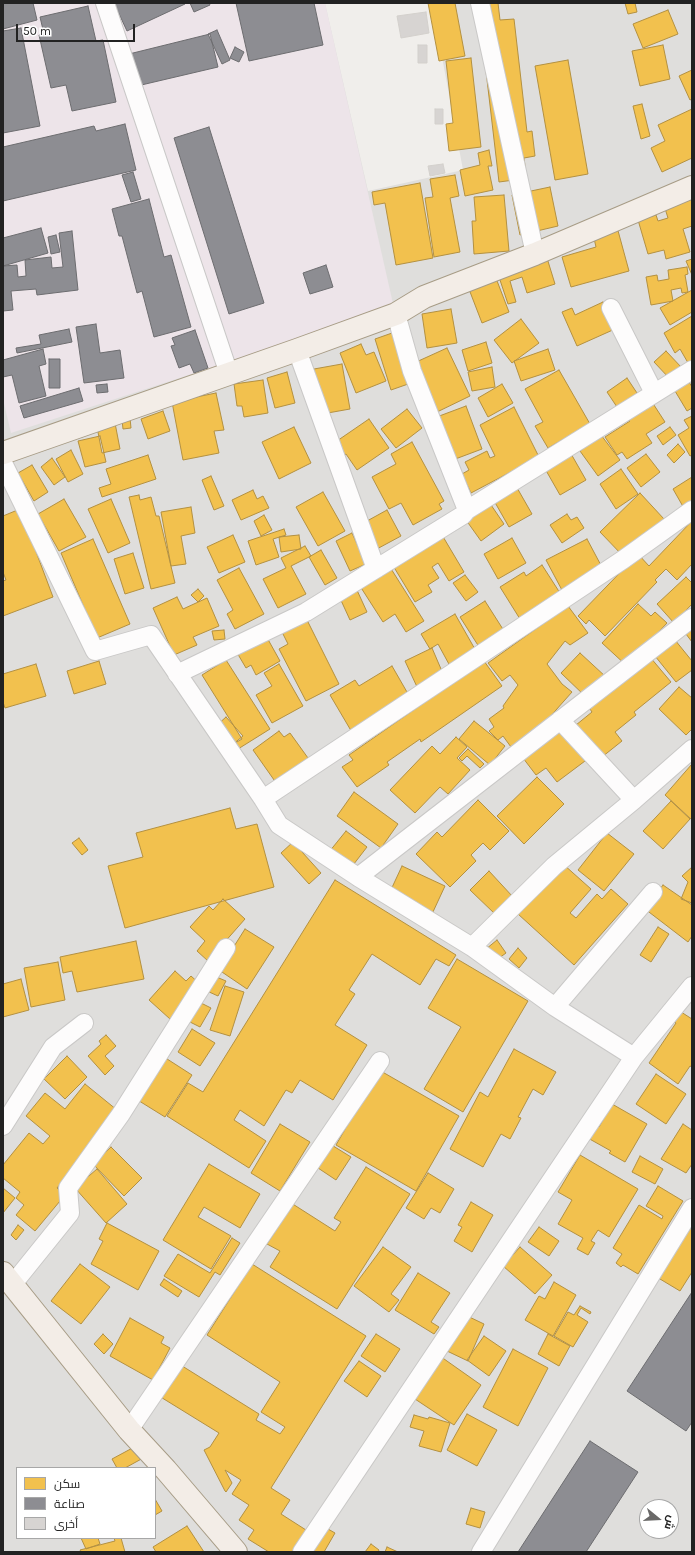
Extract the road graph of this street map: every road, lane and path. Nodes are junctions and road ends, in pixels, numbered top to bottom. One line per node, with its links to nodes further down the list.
1 (105, 3): 9 (street)
2 (480, 3): 4 (street)
3 (692, 187): 4 (main road)
4 (535, 254): 6 (main road)
5 (611, 308): 10 (street)
6 (396, 314): 7 (main road); 13 (street)
7 (297, 350): 9 (main road); 15 (street)
8 (692, 370): 10 (street)
9 (229, 374): 11 (main road)
10 (654, 393): 13 (street)
11 (3, 453)
12 (3, 463): 17 (street)
13 (467, 510): 15 (street)
14 (692, 510): 20 (street)
15 (376, 569): 17 (street)
16 (692, 618): 18 (street)
17 (177, 674): 20 (street)
18 (560, 720): 21 (street); 22 (street)
19 (692, 749): 21 (street)
20 (263, 799): 22 (street)
21 (634, 800): 24 (street)
22 (358, 877): 24 (street)
23 (653, 892): 27 (street)
24 (472, 947): 27 (street)
25 (226, 948): 33 (street)
26 (692, 986): 29 (street)
27 (555, 1007): 29 (street)
28 (84, 1024): 31 (street)
29 (634, 1057): 36 (street)
30 (380, 1062): 34 (street)
31 (3, 1126)
32 (692, 1208): 37 (street)
33 (8, 1279): 34 (main road)
34 (129, 1430): 35 (main road)
35 (236, 1552)
36 (302, 1552)
37 (481, 1552)

